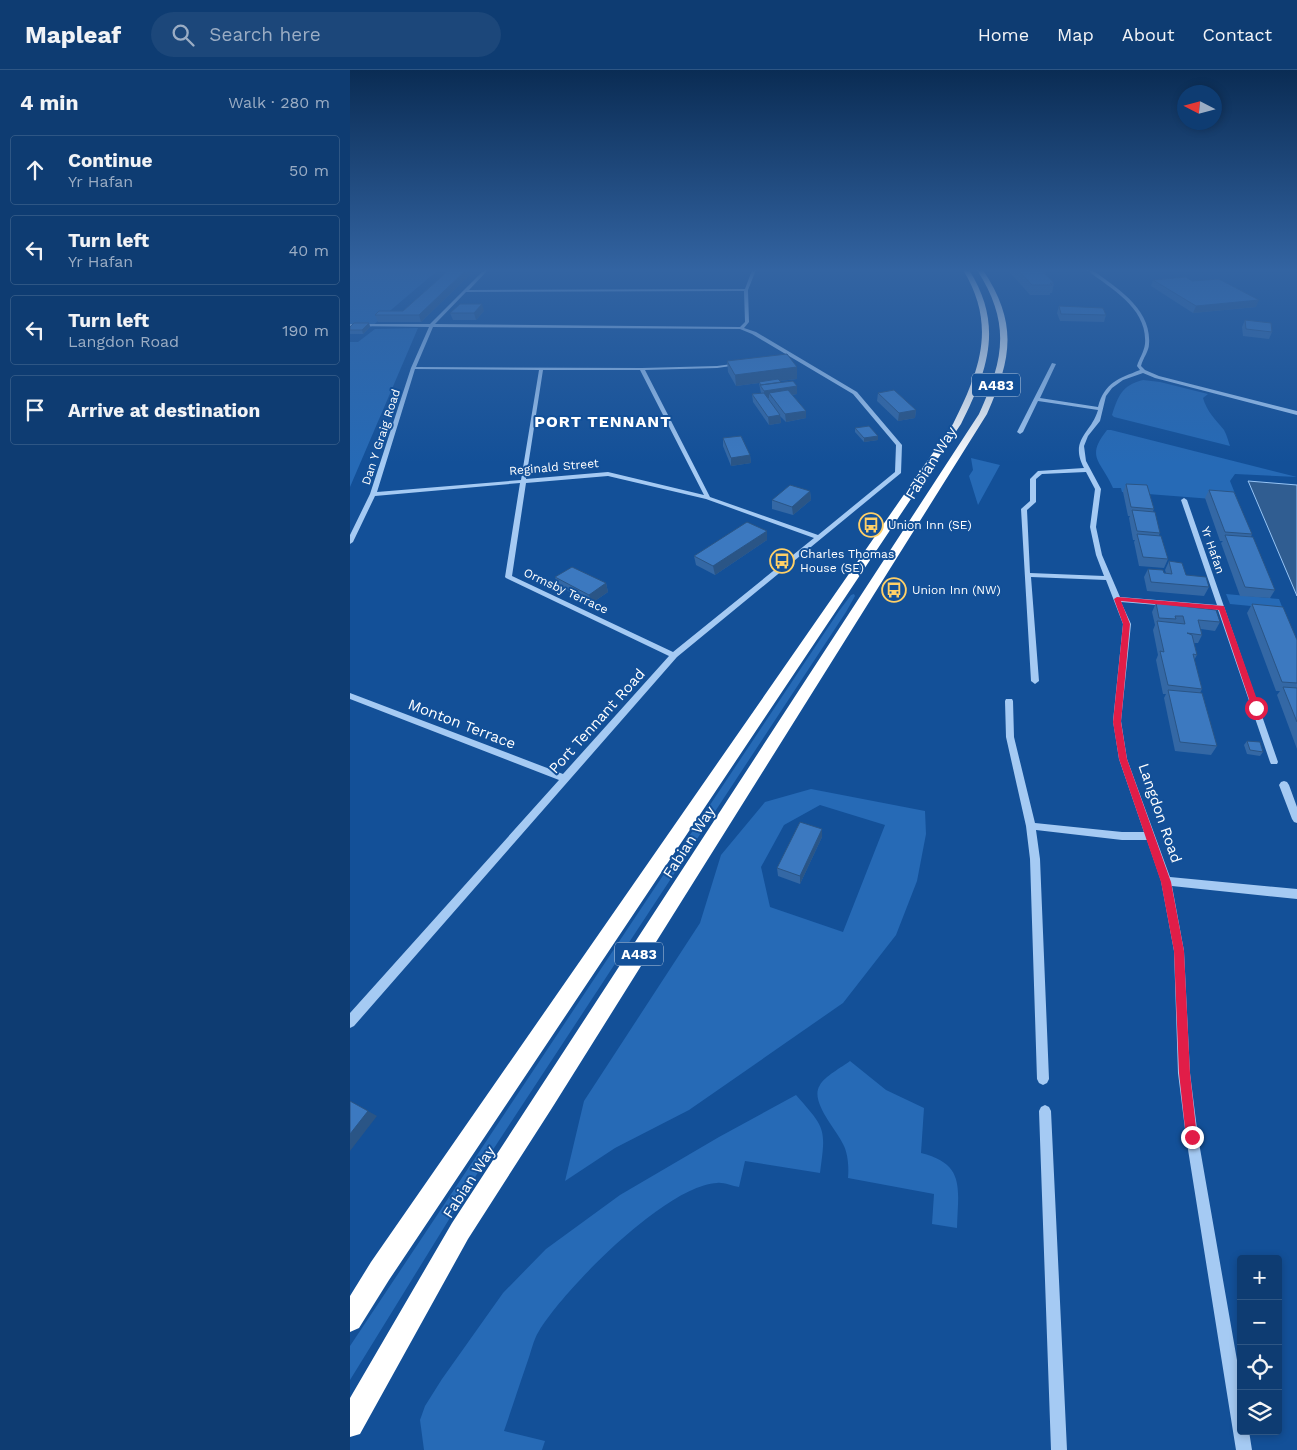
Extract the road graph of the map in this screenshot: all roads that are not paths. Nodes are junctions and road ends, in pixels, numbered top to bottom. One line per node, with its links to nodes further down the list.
1 (427, 334): 10 (street, Dan Y Graig Road)
2 (756, 334): 6 (street)
3 (986, 334): 44 (highway, Fabian Way / A483)
4 (1004, 334): 46 (highway, Fabian Way / A483)
5 (1147, 334): 13 (street)
6 (790, 356): 7 (street); 23 (street, Port Tennant Road)
7 (781, 358)
8 (743, 363): 11 (street)
9 (1054, 364): 14 (street)
10 (414, 368): 12 (street); 20 (street, Dan Y Graig Road)
11 (642, 369): 12 (street); 21 (street)
12 (540, 370): 19 (street)
13 (1143, 371): 15 (street, Langdon Road); 16 (street)
14 (1037, 399): 15 (street); 17 (street)
15 (1101, 409): 18 (street, Langdon Road)
16 (1297, 413)
17 (1020, 432)
18 (1087, 470): 25 (street); 26 (street, Langdon Road)
19 (524, 480): 20 (street, Reginald Street); 21 (street, Reginald Street); 29 (street, Ormsby Terrace)
20 (373, 494): 24 (street, Dan Y Graig Road)
21 (708, 498): 23 (street, Reginald Street)
22 (1184, 500): 28 (street, Yr Hafan)
23 (818, 537): 29 (street, Port Tennant Road)
24 (350, 542)
25 (1029, 575): 26 (street); 30 (street)
26 (1109, 578): 27 (street, Langdon Road)
27 (1117, 599): 28 (street); 38 (street, Langdon Road)
28 (1221, 608): 33 (street, Yr Hafan)
29 (674, 655): 34 (street, Port Tennant Road)
30 (1035, 681)
31 (350, 696): 34 (street, Monton Terrace)
32 (1009, 701): 37 (street)
33 (1274, 762)
34 (564, 778): 41 (street, Port Tennant Road)
35 (1284, 785): 36 (street)
36 (1297, 818)
37 (1031, 826): 38 (street); 42 (street)
38 (1150, 836): 39 (street, Langdon Road)
39 (1166, 882): 40 (street); 45 (street, Langdon Road)
40 (1297, 894)
41 (350, 1022)
42 (1043, 1079)
43 (1045, 1112): 48 (street)
44 (350, 1319)
45 (1237, 1407)
46 (350, 1424)
47 (1242, 1435): 49 (street, Langdon Road)
48 (1059, 1450)
49 (1244, 1450)

